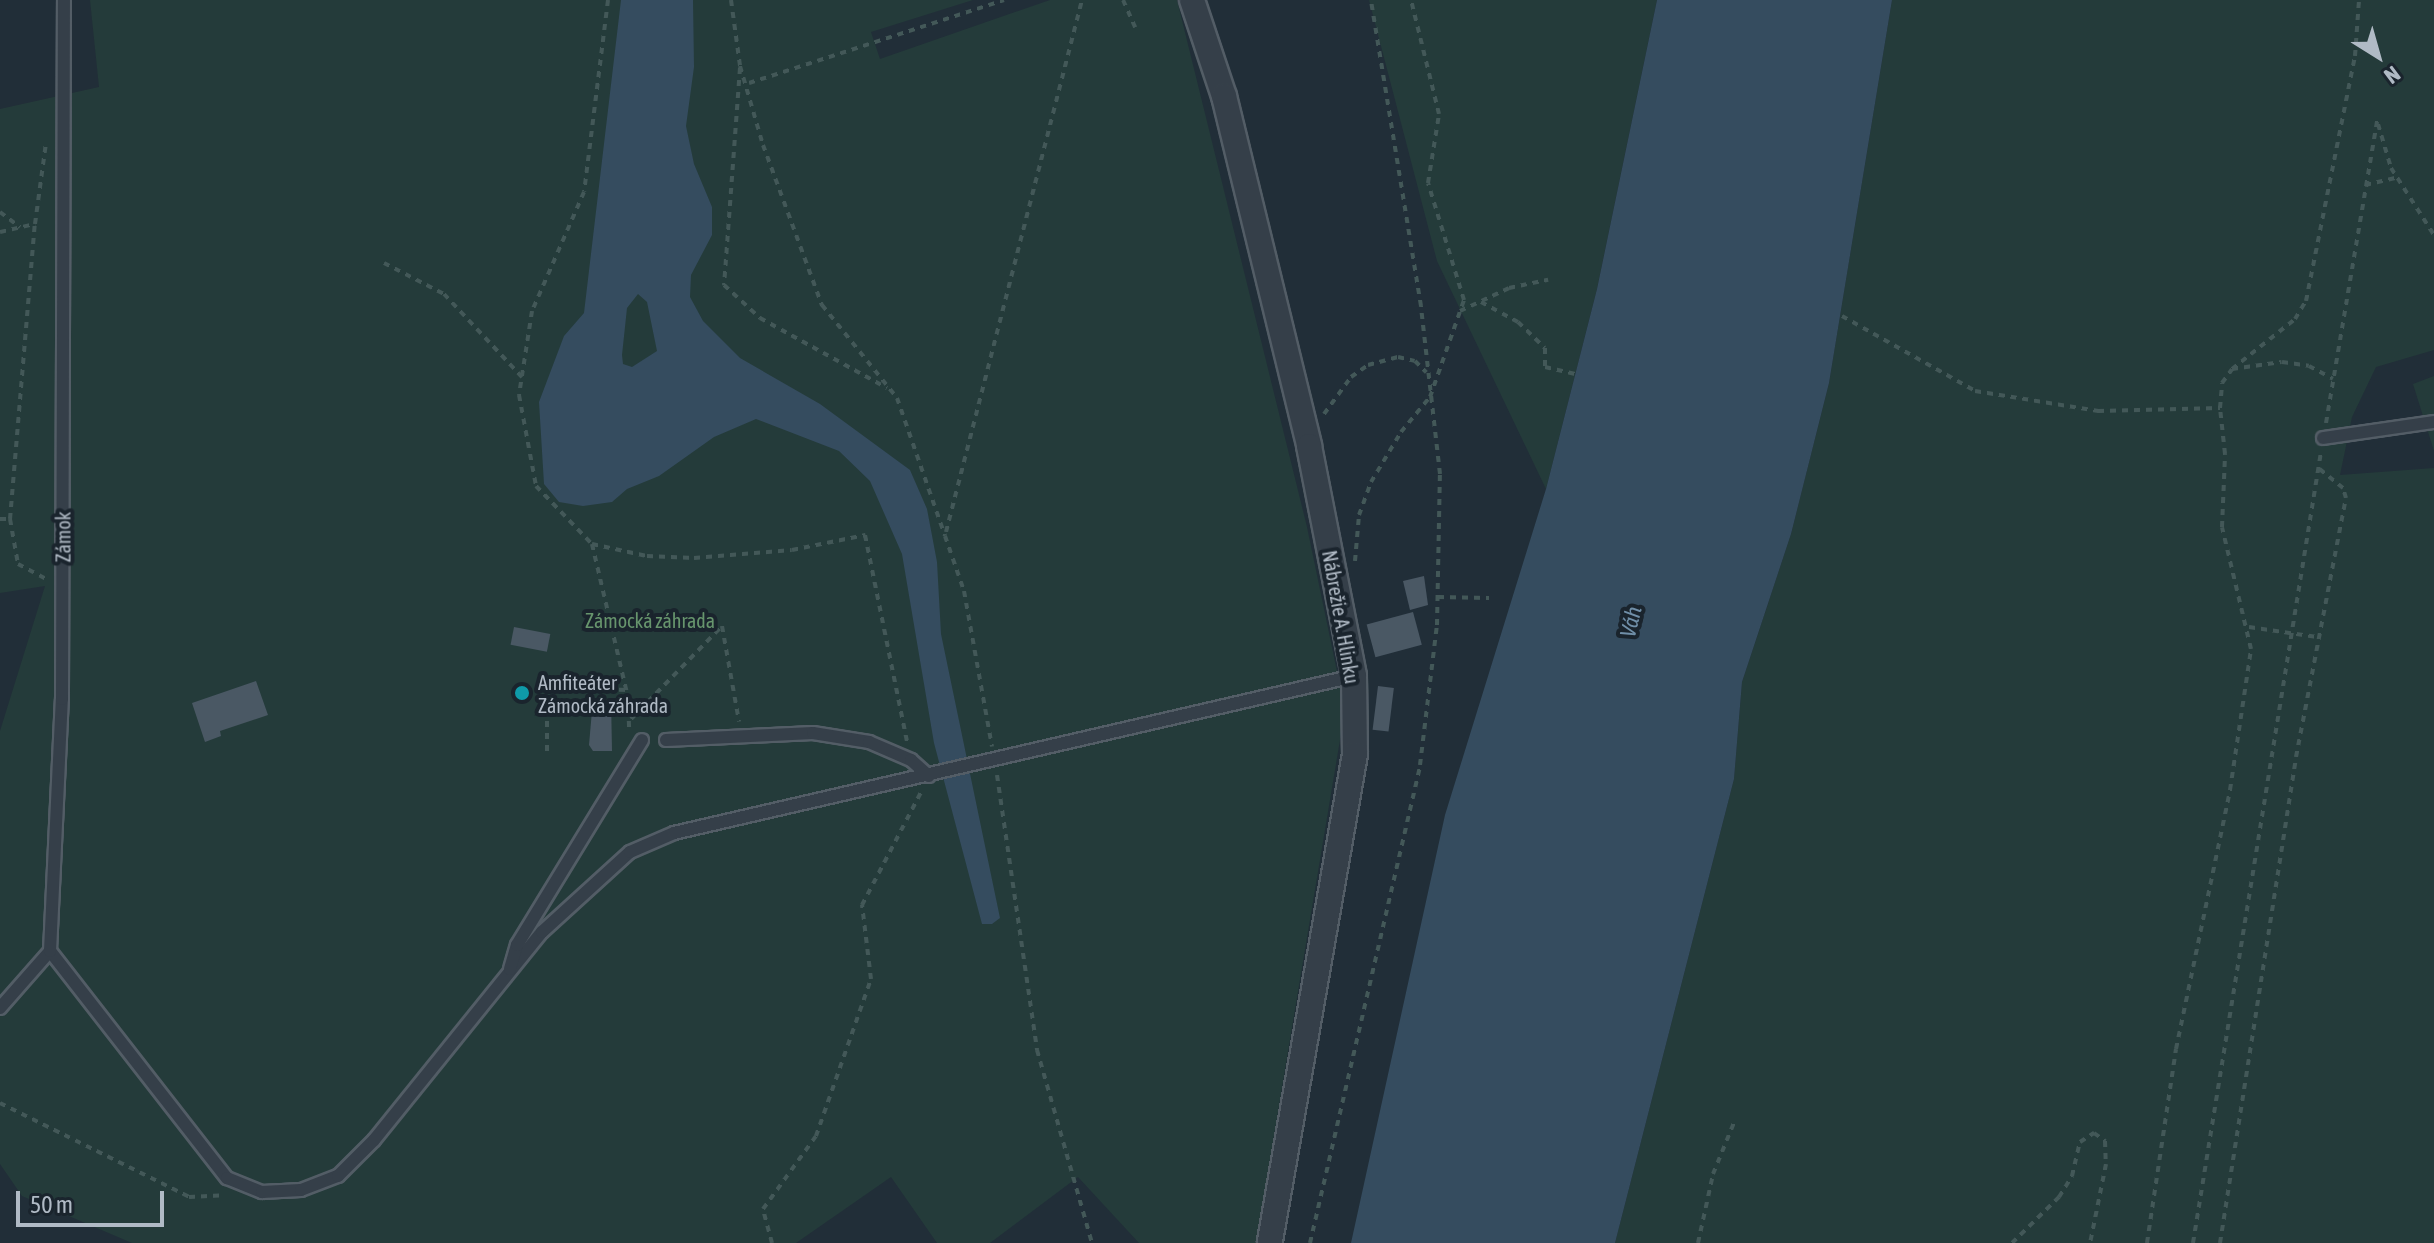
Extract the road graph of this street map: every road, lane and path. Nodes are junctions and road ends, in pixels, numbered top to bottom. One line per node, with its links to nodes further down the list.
1 (64, 0): 44 (lane, Zámok)
2 (608, 0): 30 (path)
3 (731, 0): 12 (path)
4 (1004, 0): 13 (path)
5 (1082, 0): 41 (path)
6 (1123, 0): 11 (path)
7 (1192, 0): 37 (street, Nábrežie A. Hlinku)
8 (1371, 0): 28 (path)
9 (1411, 0): 25 (path)
10 (2359, 0): 27 (path)
11 (1135, 27)
12 (740, 66): 13 (path); 32 (path)
13 (749, 83): 32 (path)
14 (47, 133): 18 (path)
15 (2396, 178): 16 (path); 16 (path); 21 (path)
16 (2365, 185): 31 (path)
17 (0, 212): 19 (path)
18 (35, 224): 19 (path); 40 (path)
19 (20, 227): 20 (path)
20 (0, 232)
21 (2434, 235)
22 (384, 263): 30 (path)
23 (1548, 280): 24 (path)
24 (1481, 302): 25 (path); 29 (path)
25 (1460, 311): 33 (path)
26 (1842, 316): 34 (path)
27 (2232, 369): 31 (path); 34 (path)
28 (1428, 373): 33 (path); 37 (path)
29 (1575, 374)
30 (522, 377): 42 (path)
31 (2333, 379): 36 (path)
32 (889, 389): 41 (path)
33 (1430, 397): 43 (path); 45 (path)
34 (2220, 408): 47 (path)
35 (2434, 422): 36 (lane)
36 (2323, 438): 38 (path)
37 (1309, 446): 50 (street, Nábrežie A. Hlinku)
38 (2318, 468): 48 (path); 49 (path)
39 (0, 519): 40 (path)
40 (10, 519): 44 (path)
41 (945, 536): 58 (path)
42 (592, 544): 51 (path); 57 (path)
43 (1354, 573)
44 (63, 587): 60 (lane, Zámok)
45 (1438, 597): 46 (path); 69 (path)
46 (1489, 598)
47 (2249, 627): 48 (path); 73 (path)
48 (2291, 632): 49 (path); 74 (path)
49 (2317, 637): 75 (path)
50 (1354, 676): 58 (lane); 68 (street, Nábrežie A. Hlinku)
51 (627, 690): 52 (path); 56 (path)
52 (629, 721): 53 (path); 55 (path)
53 (742, 735): 54 (lane); 57 (lane)
54 (666, 740)
55 (636, 741): 61 (lane)
56 (547, 751)
57 (911, 760): 59 (lane)
58 (995, 761): 59 (lane); 67 (path)
59 (933, 775): 61 (lane); 66 (path)
60 (50, 951): 62 (lane); 65 (lane)
61 (508, 974): 65 (lane)
62 (0, 1008)
63 (0, 1103): 65 (path)
64 (1735, 1120): 70 (path)
65 (262, 1192)
66 (772, 1243)
67 (1092, 1243)
68 (1270, 1243)
69 (1310, 1243)
70 (1698, 1243)
71 (2012, 1243): 72 (path)
72 (2090, 1243)
73 (2147, 1243)
74 (2193, 1243)
75 (2220, 1243)

